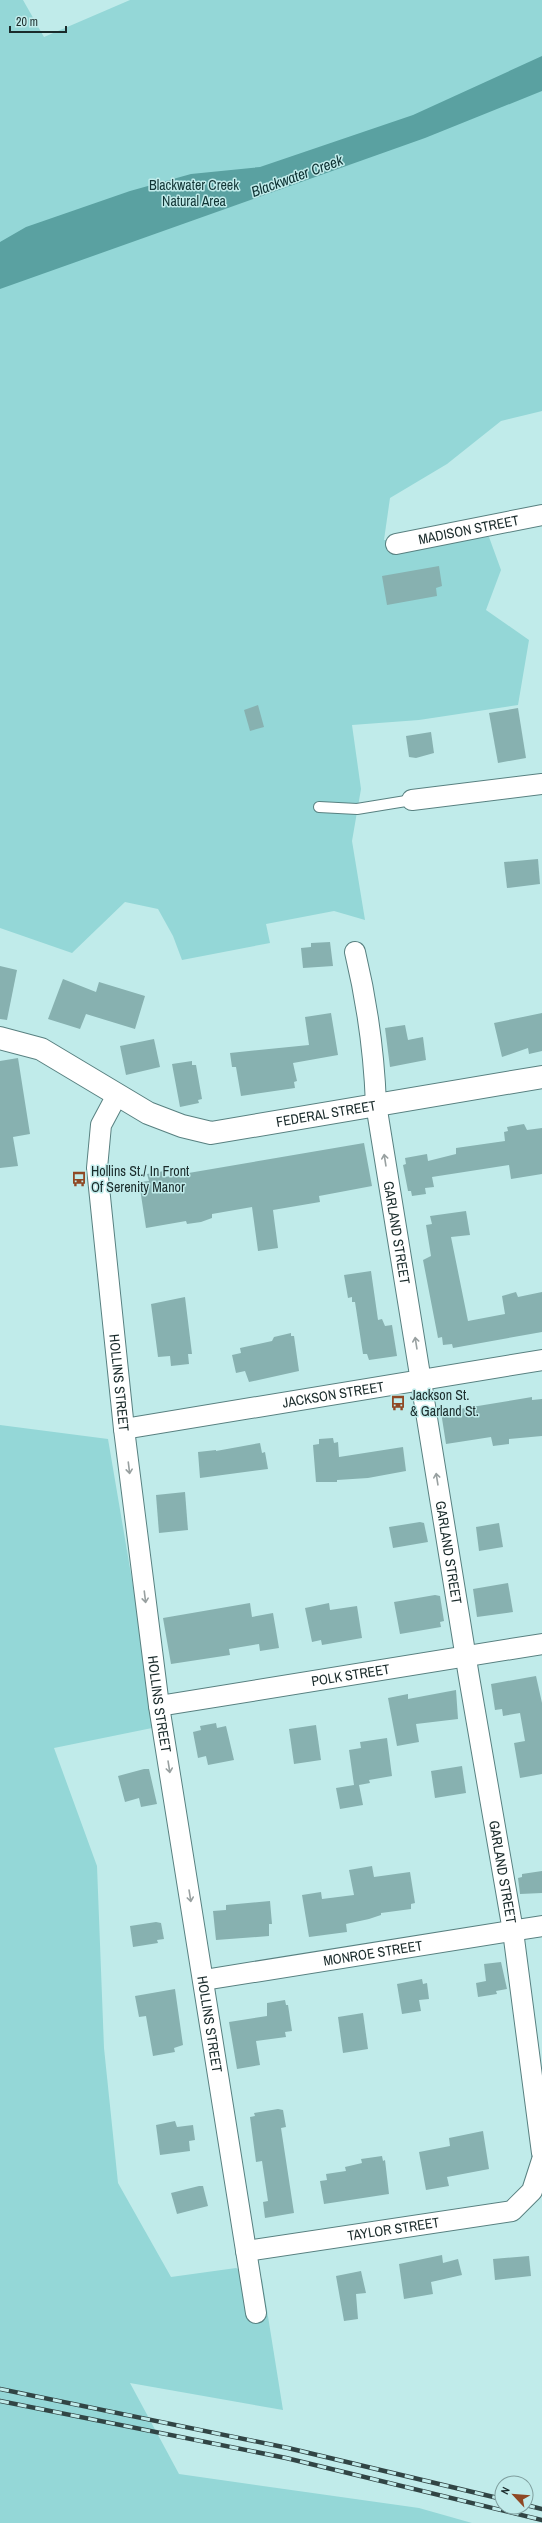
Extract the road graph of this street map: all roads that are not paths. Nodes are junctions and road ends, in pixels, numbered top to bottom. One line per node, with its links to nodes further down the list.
1 (542, 515): 2 (street, MADISON STREET)
2 (396, 544)
3 (542, 784): 4 (street)
4 (412, 800): 5 (lane)
5 (319, 806)
6 (355, 952): 10 (street, GARLAND STREET)
7 (0, 1038): 9 (street, FEDERAL STREET)
8 (542, 1077): 10 (street, FEDERAL STREET)
9 (116, 1095): 10 (street, FEDERAL STREET); 13 (street, HOLLINS STREET)
10 (376, 1104): 12 (street, GARLAND STREET, one-way to 10)
11 (542, 1360): 12 (street, JACKSON STREET)
12 (422, 1382): 13 (street, JACKSON STREET); 15 (street, GARLAND STREET, one-way to 12)
13 (124, 1429): 16 (street, HOLLINS STREET, one-way to 16)
14 (542, 1644): 15 (street, POLK STREET)
15 (466, 1656): 16 (street, POLK STREET); 18 (street, GARLAND STREET)
16 (159, 1706): 19 (street, HOLLINS STREET, one-way to 19)
17 (542, 1926): 18 (street, MONROE STREET)
18 (513, 1931): 19 (street, MONROE STREET); 20 (street, GARLAND STREET)
19 (204, 1980): 22 (street, HOLLINS STREET)
20 (542, 2153)
21 (542, 2160): 22 (street, TAYLOR STREET)
22 (246, 2251): 23 (street, HOLLINS STREET)
23 (256, 2313)

